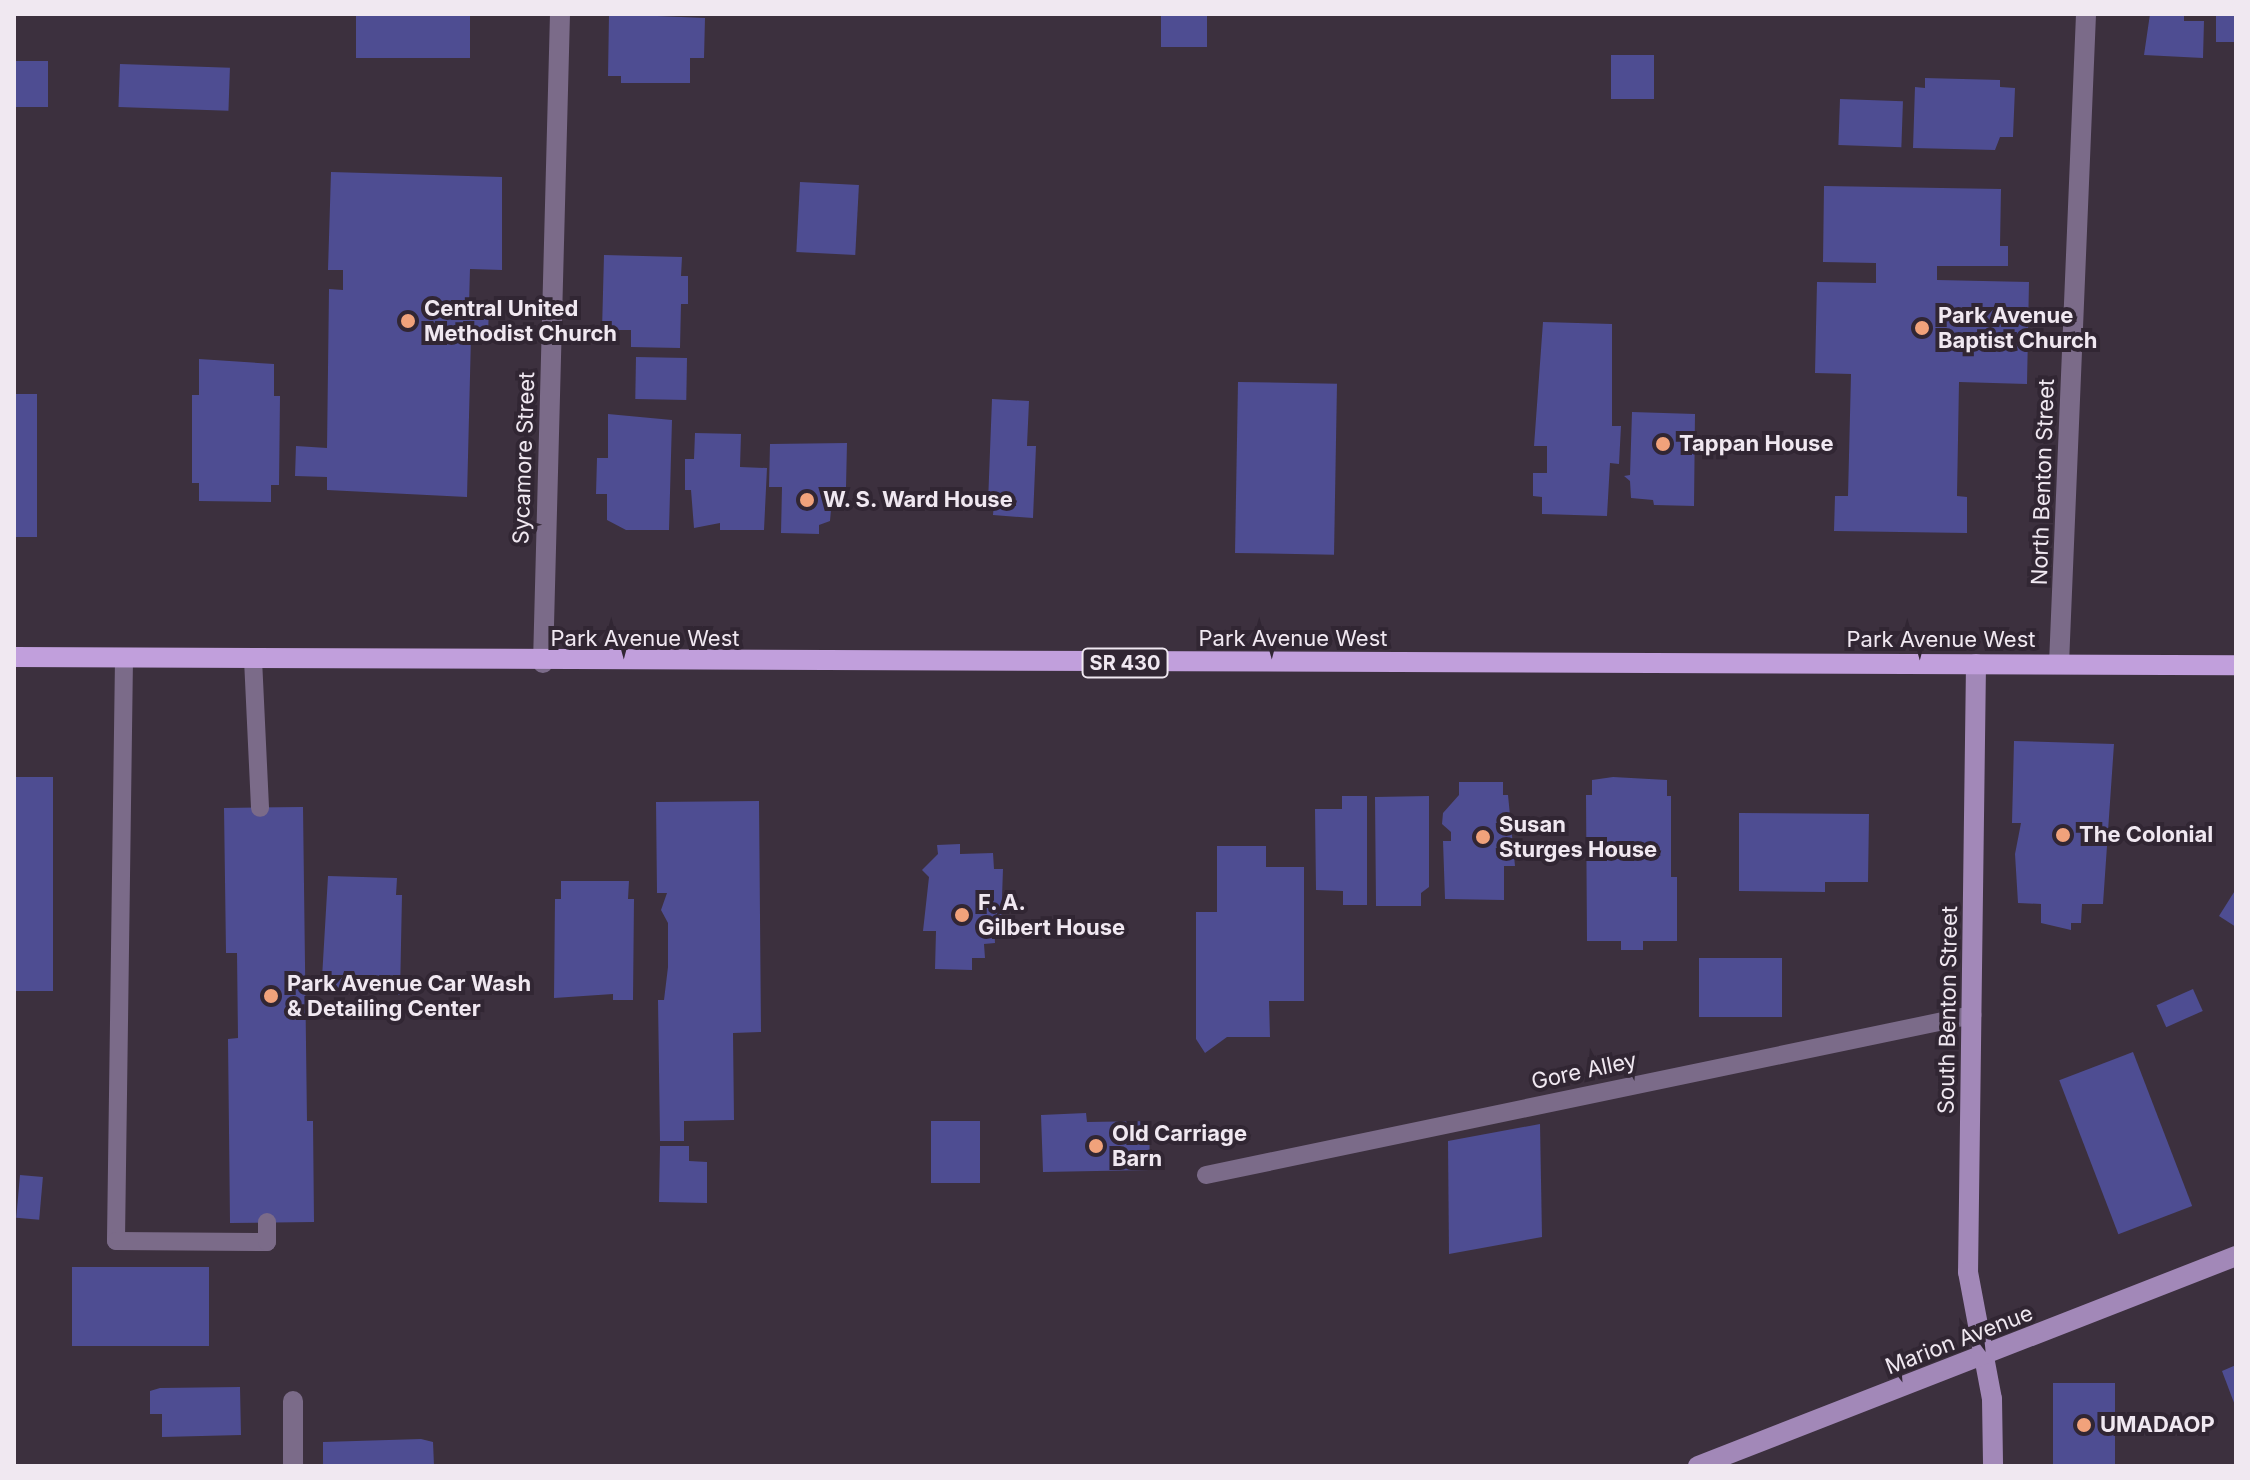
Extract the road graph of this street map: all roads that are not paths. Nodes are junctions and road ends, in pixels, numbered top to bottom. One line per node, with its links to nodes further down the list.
1 (560, 14): 6 (street, Sycamore Street)
2 (2086, 14): 8 (street, North Benton Street)
3 (14, 657): 4 (main road, Park Avenue West / SR 430)
4 (124, 659): 5 (main road, Park Avenue West / SR 430); 13 (lane)
5 (253, 659): 6 (main road, Park Avenue West / SR 430); 10 (lane)
6 (543, 663): 7 (main road, Park Avenue West / SR 430)
7 (1976, 664): 8 (main road, Park Avenue West / SR 430); 11 (street, South Benton Street)
8 (2059, 664): 9 (main road, Park Avenue West / SR 430)
9 (2236, 665)
10 (260, 808)
11 (1972, 1015): 12 (lane, Gore Alley); 15 (street, South Benton Street)
12 (1206, 1175)
13 (267, 1222)
14 (2236, 1256): 15 (street, Marion Avenue)
15 (1984, 1356): 18 (street, Marion Avenue); 19 (street, South Benton Street)
16 (293, 1401): 17 (street)
17 (293, 1466)
18 (1698, 1466)
19 (1993, 1466)

